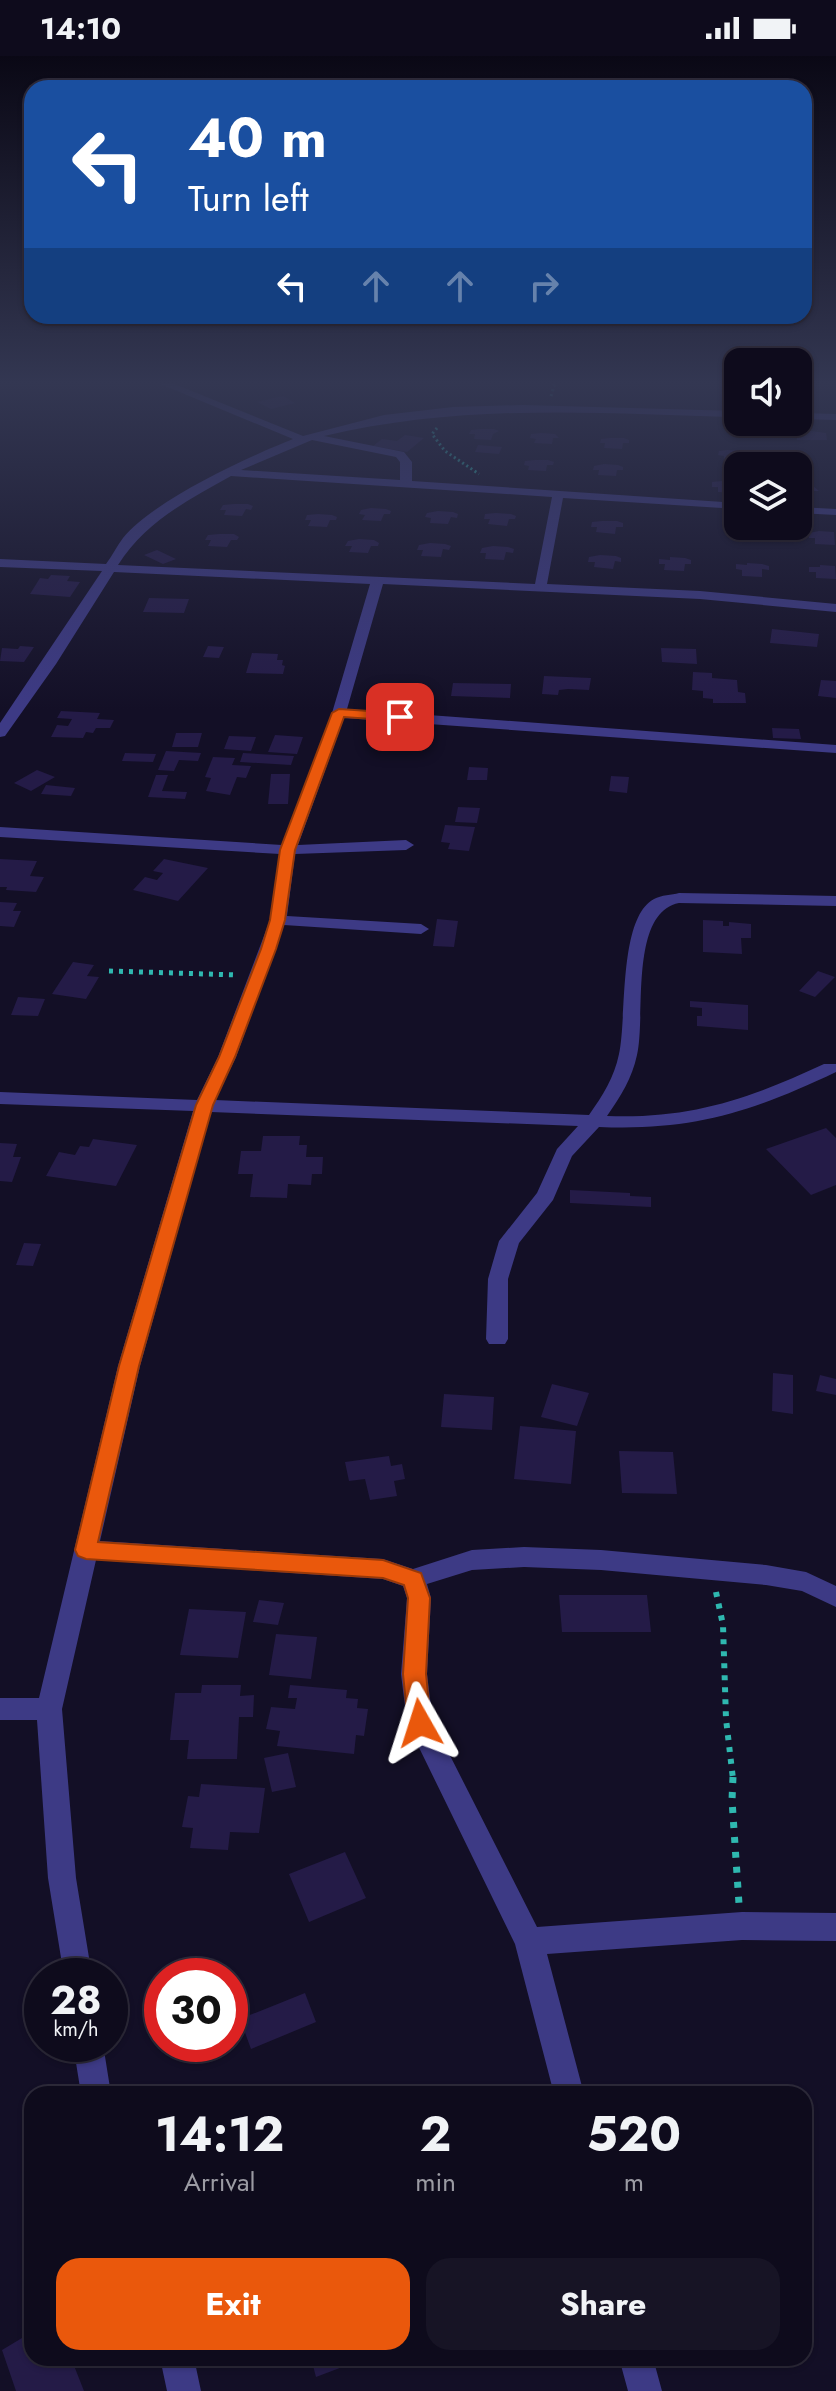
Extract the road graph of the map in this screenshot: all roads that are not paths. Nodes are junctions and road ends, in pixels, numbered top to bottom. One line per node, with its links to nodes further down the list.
1 (192, 492): 8 (street)
2 (511, 492): 3 (street)
3 (558, 495): 4 (street); 10 (street)
4 (724, 505)
5 (812, 511): 6 (street)
6 (836, 512)
7 (0, 563): 8 (street)
8 (111, 567): 9 (street); 13 (street)
9 (377, 582): 10 (street); 12 (street)
10 (540, 589): 11 (street)
11 (836, 608)
12 (339, 713): 14 (street); 17 (street)
13 (0, 732)
14 (836, 749)
15 (0, 832): 17 (street)
16 (406, 845): 17 (street)
17 (288, 850): 19 (street)
18 (836, 901): 24 (street)
19 (278, 920): 20 (street); 23 (street)
20 (421, 929)
21 (830, 1068): 24 (street)
22 (0, 1098): 23 (street)
23 (204, 1105): 24 (street); 26 (street)
24 (594, 1121): 25 (street)
25 (497, 1339)
26 (86, 1550): 27 (street); 30 (street)
27 (413, 1579): 28 (street); 32 (street)
28 (836, 1597)
29 (0, 1709): 30 (street)
30 (49, 1709): 33 (street)
31 (836, 1927): 32 (street)
32 (529, 1941): 36 (street)
33 (75, 1958)
34 (91, 2062): 35 (street)
35 (95, 2086)
36 (567, 2086)
37 (179, 2366): 39 (street)
38 (638, 2366): 40 (street)
39 (184, 2391)
40 (645, 2391)

